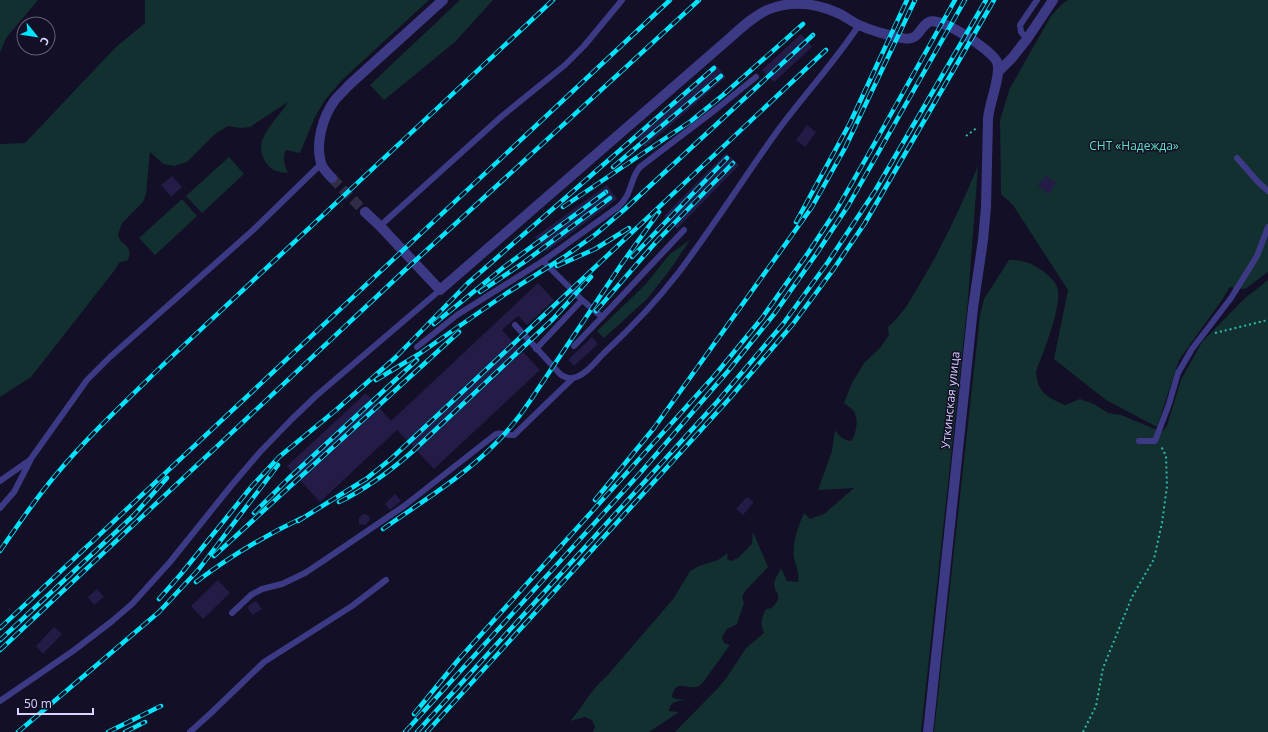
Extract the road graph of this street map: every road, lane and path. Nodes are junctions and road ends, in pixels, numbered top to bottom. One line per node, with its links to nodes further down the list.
1 (443, 0): 10 (street)
2 (622, 0): 14 (lane)
3 (1037, 0): 6 (lane)
4 (1048, 1): 6 (street)
5 (859, 25): 7 (street); 18 (street); 27 (lane)
6 (1027, 39): 7 (street)
7 (998, 72): 37 (street, Уткинская улица)
8 (756, 77): 17 (lane)
9 (1237, 158): 12 (lane)
10 (321, 164): 11 (street); 30 (lane)
11 (332, 178)
12 (1268, 191)
13 (365, 212): 14 (street)
14 (380, 226): 18 (street)
15 (1268, 227): 23 (lane)
16 (684, 230): 20 (lane)
17 (543, 261): 19 (lane); 25 (lane)
18 (440, 290): 35 (lane)
19 (582, 300): 20 (lane); 26 (lane)
20 (602, 317): 24 (lane)
21 (1268, 320): 23 (path)
22 (515, 325): 26 (lane)
23 (1201, 336): 28 (lane)
24 (574, 346)
25 (417, 347)
26 (536, 349): 27 (lane)
27 (572, 379): 34 (lane)
28 (1157, 435): 29 (lane); 38 (path)
29 (1139, 441)
30 (30, 460): 31 (lane); 32 (lane)
31 (0, 481)
32 (0, 508)
33 (386, 580): 36 (lane)
34 (232, 613)
35 (0, 701)
36 (190, 732)
37 (928, 732)
38 (1083, 732)

